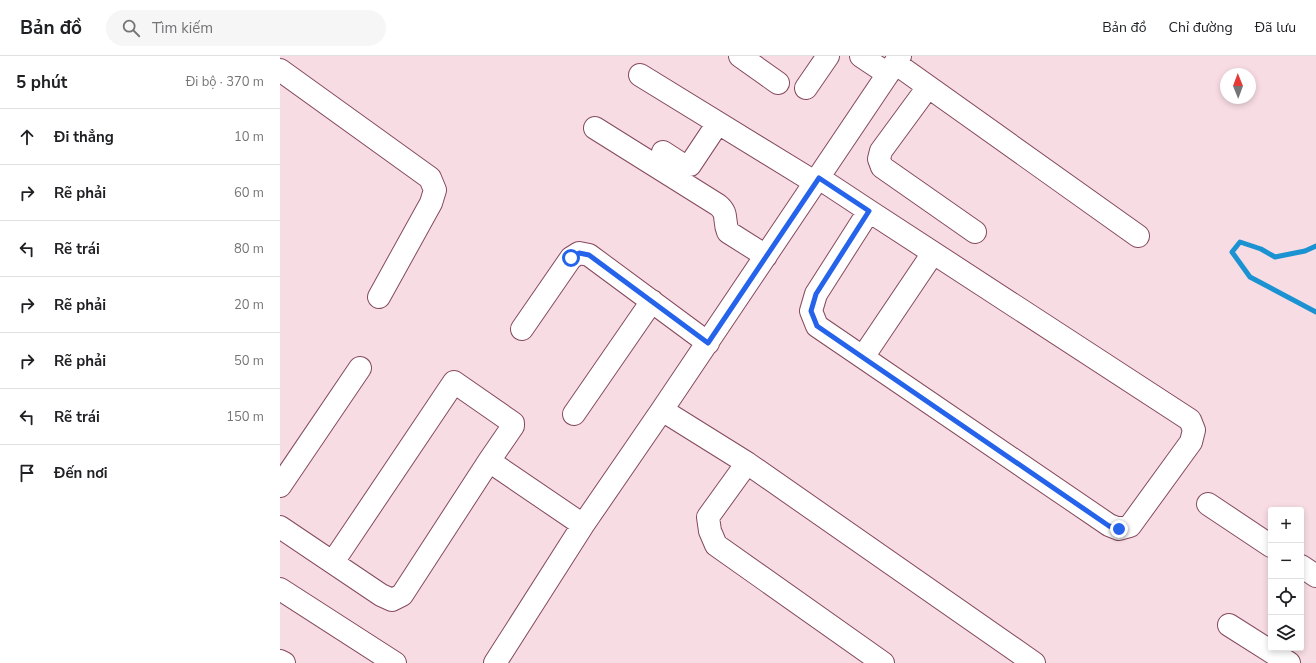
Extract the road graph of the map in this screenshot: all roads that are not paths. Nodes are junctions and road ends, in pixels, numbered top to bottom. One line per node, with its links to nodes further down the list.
1 (740, 56): 7 (street)
2 (828, 56): 9 (street)
3 (861, 56): 4 (street)
4 (894, 65): 8 (street); 13 (street)
5 (280, 70): 19 (street)
6 (640, 75): 10 (street)
7 (778, 83)
8 (928, 87): 15 (street); 16 (street)
9 (806, 88)
10 (718, 123): 12 (street); 13 (street)
11 (595, 128): 18 (street)
12 (663, 152)
13 (817, 180): 14 (street); 18 (street)
14 (869, 211): 17 (street); 23 (street)
15 (975, 232)
16 (1138, 236)
17 (933, 253): 23 (street); 23 (street)
18 (766, 256): 22 (street)
19 (379, 297)
20 (652, 301): 21 (street); 22 (street); 26 (street)
21 (522, 329)
22 (708, 343): 25 (street)
23 (863, 357)
24 (360, 368): 29 (street)
25 (662, 410): 28 (street); 31 (street)
26 (574, 414)
27 (489, 461): 31 (street); 34 (street); 34 (street)
28 (747, 463): 41 (street); 42 (street)
29 (280, 486)
30 (1208, 504): 33 (street)
31 (583, 525): 40 (street)
32 (280, 527): 34 (street)
33 (1268, 544)
34 (333, 562)
35 (1304, 568): 36 (street)
36 (1316, 576)
37 (280, 589): 39 (street)
38 (1229, 625): 43 (street)
39 (395, 663)
40 (495, 663)
41 (883, 663)
42 (1034, 663)
43 (1289, 663)

